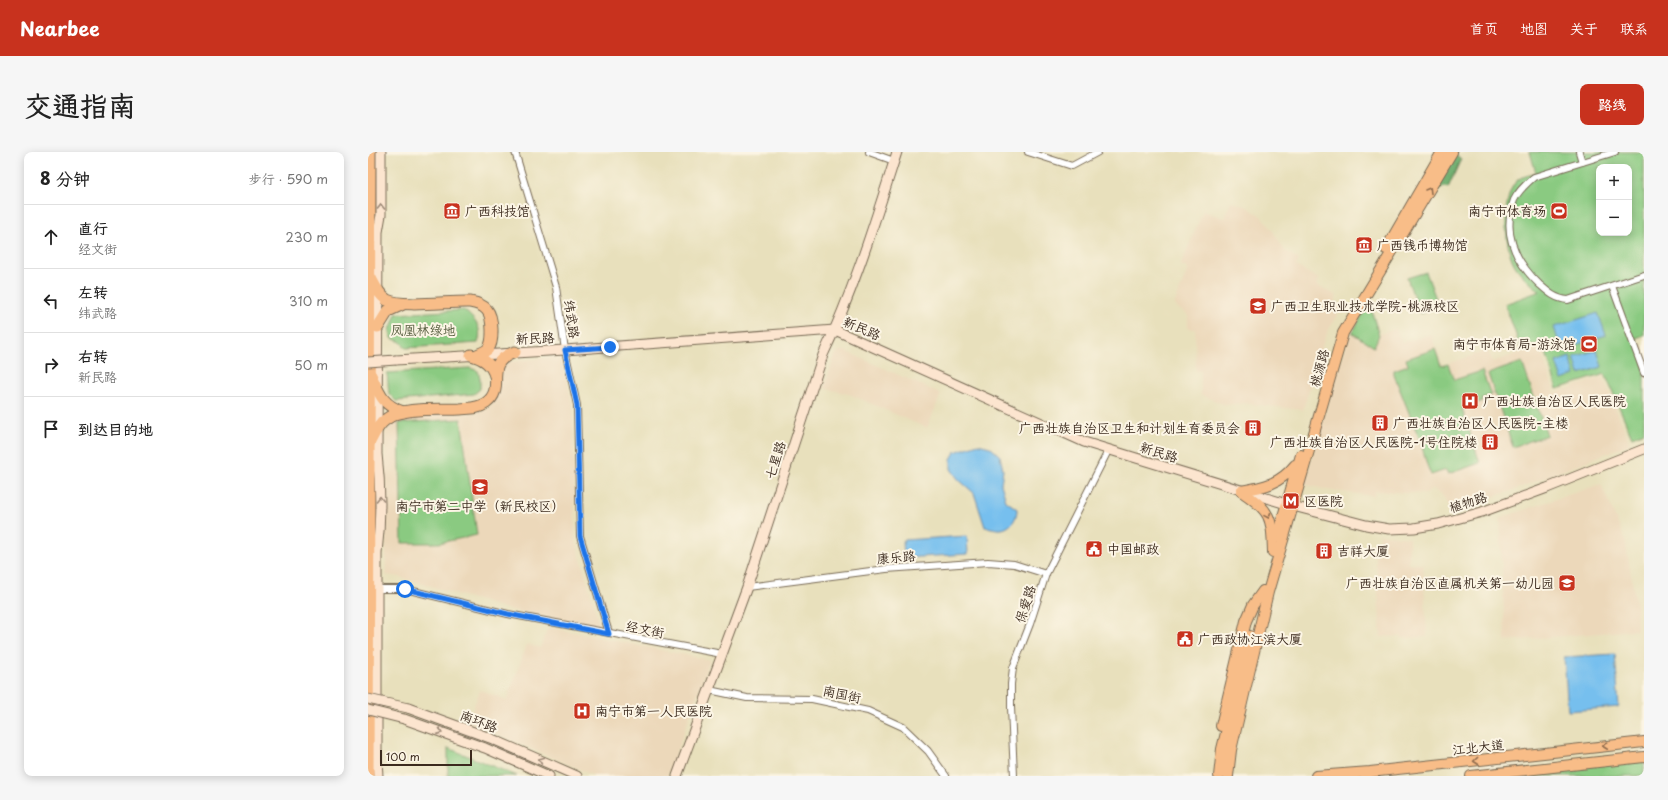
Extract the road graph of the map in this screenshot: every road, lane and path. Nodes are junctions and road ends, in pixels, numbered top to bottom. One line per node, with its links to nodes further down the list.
1 (370, 152): 13 (highway)
2 (381, 152): 15 (main road, one-way to 2)
3 (515, 152): 20 (street, 纬武路)
4 (869, 152): 10 (street)
5 (1028, 152): 6 (street)
6 (1098, 152)
7 (1579, 152): 11 (street)
8 (1615, 152): 11 (street)
9 (1447, 153): 32 (main road, 桃源路); 34 (main road, 桃源路, one-way to 9)
10 (895, 156): 18 (main road, 七星路)
11 (1582, 162): 14 (street)
12 (1644, 275): 14 (street)
13 (370, 276): 15 (highway); 23 (highway)
14 (1612, 286): 24 (street)
15 (378, 291): 16 (highway); 17 (main road)
16 (403, 304): 17 (highway); 19 (highway)
17 (378, 327): 26 (main road)
18 (835, 330): 20 (main road, 新民路); 31 (main road, 新民路); 37 (main road, 七星路)
19 (492, 336): 21 (highway); 22 (highway)
20 (565, 350): 21 (main road, 新民路); 41 (street, 纬武路)
21 (514, 352): 22 (main road, 新民路); 25 (highway)
22 (473, 355): 23 (main road, 新民路, bridge); 25 (highway)
23 (369, 367): 26 (highway); 29 (highway)
24 (1644, 373)
25 (495, 377): 27 (highway)
26 (378, 390): 27 (highway); 28 (main road)
27 (403, 412): 28 (highway)
28 (378, 428): 29 (highway); 38 (main road, one-way to 28)
29 (369, 443): 48 (highway)
30 (1644, 449): 34 (main road, 植物路)
31 (1108, 451): 33 (main road, 新民路); 36 (street, 保爱路)
32 (1300, 458): 33 (main road); 34 (main road, 桃源路)
33 (1241, 491): 34 (main road, 新民路); 35 (main road, one-way to 35)
34 (1289, 505): 35 (main road, 桃源路); 39 (main road, 桃源路)
35 (1273, 552): 39 (main road, 桃源路)
36 (1046, 574): 37 (street, 康乐路); 54 (street, 保爱路)
37 (747, 587): 42 (main road, 七星路)
38 (377, 589): 41 (street, 经文街); 49 (main road)
39 (1265, 591): 40 (main road, 桃源路); 55 (main road); 58 (main road)
40 (1260, 612): 56 (main road); 57 (main road)
41 (609, 634): 42 (street, 经文街)
42 (722, 654): 43 (main road, 七星路)
43 (708, 690): 52 (main road, 七星路); 53 (street, 南国街)
44 (368, 699): 51 (main road, 南环路, one-way to 44, bridge)
45 (368, 710): 50 (main road, 南环路, one-way to 50, bridge)
46 (1644, 742): 59 (main road, 江北大道, one-way to 59)
47 (1644, 757): 60 (main road)
48 (368, 776)
49 (378, 776)
50 (549, 776)
51 (577, 776)
52 (677, 776)
53 (946, 776)
54 (1014, 776)
55 (1213, 776)
56 (1220, 776)
57 (1228, 776)
58 (1234, 776)
59 (1316, 776)
60 (1471, 776)

